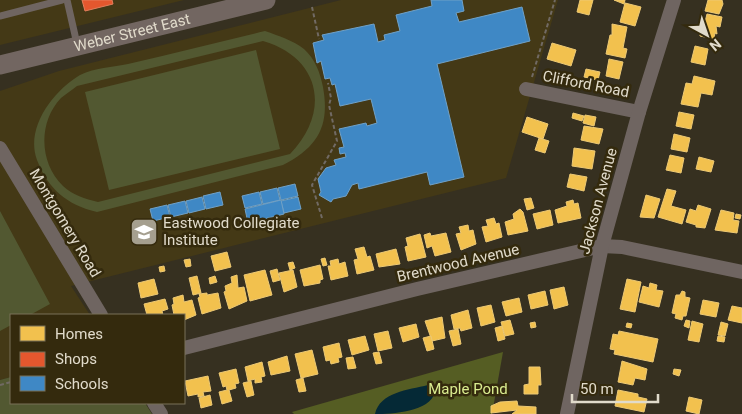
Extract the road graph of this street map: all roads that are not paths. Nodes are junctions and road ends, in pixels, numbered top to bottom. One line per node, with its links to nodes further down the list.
1 (62, 0): 5 (lane)
2 (66, 0): 6 (lane)
3 (266, 0): 6 (main road, Weber Street East)
4 (674, 0): 9 (street, Jackson Avenue)
5 (0, 16)
6 (77, 47): 7 (main road, Weber Street East)
7 (0, 65)
8 (526, 89): 9 (street, Clifford Road)
9 (639, 112): 11 (street, Jackson Avenue)
10 (0, 148): 13 (street, Montgomery Road)
11 (602, 246): 12 (street, Brentwood Avenue); 14 (street, Brentwood Avenue); 15 (street, Jackson Avenue)
12 (742, 272)
13 (100, 314)
14 (185, 348)
15 (567, 414)

